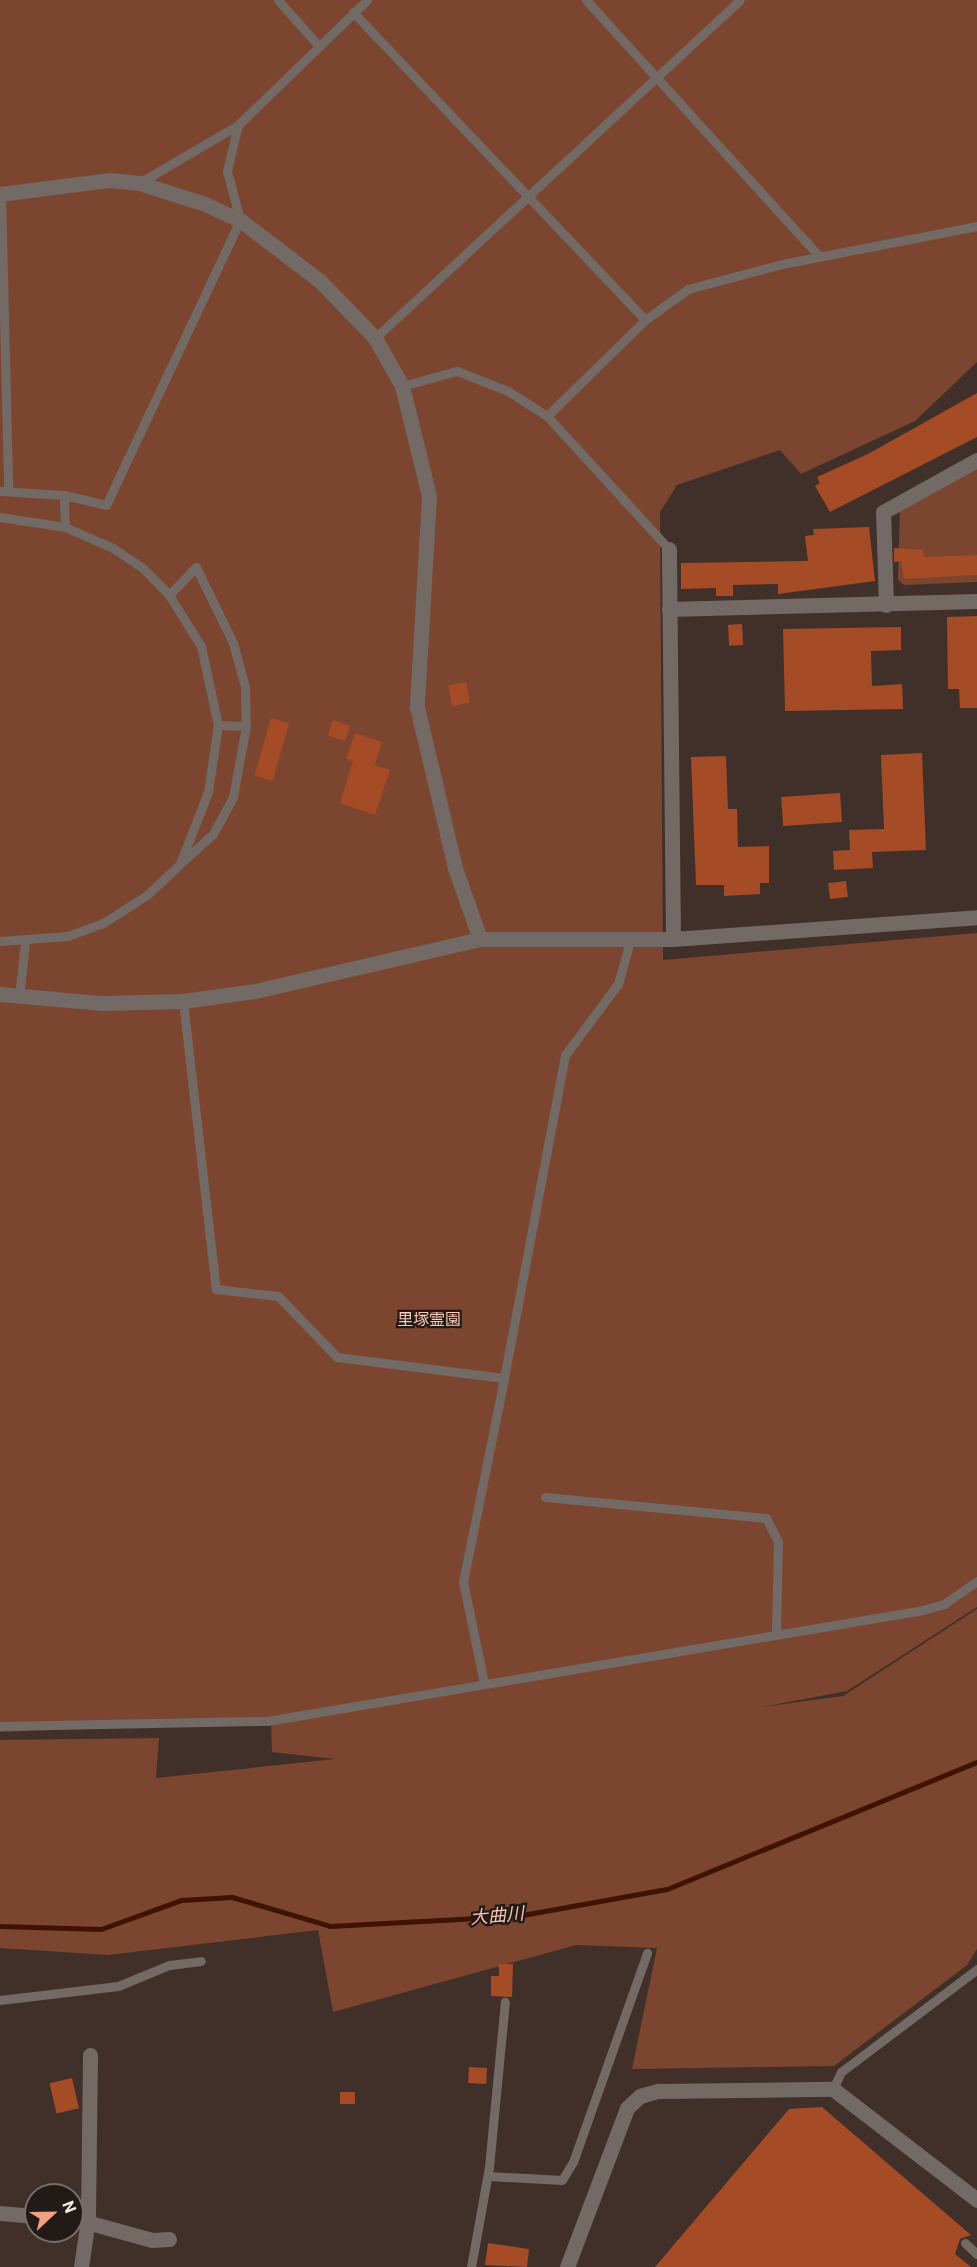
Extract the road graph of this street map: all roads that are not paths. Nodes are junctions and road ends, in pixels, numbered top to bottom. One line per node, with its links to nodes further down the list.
1 (278, 0): 6 (lane)
2 (367, 0): 5 (lane)
3 (586, 0): 7 (lane)
4 (740, 0): 7 (lane)
5 (354, 12): 6 (lane); 11 (lane)
6 (318, 45): 8 (lane)
7 (657, 76): 11 (lane); 14 (lane)
8 (238, 125): 9 (lane); 12 (lane)
9 (139, 183): 10 (street); 12 (street)
10 (0, 193): 20 (lane)
11 (526, 198): 15 (lane); 16 (lane)
12 (240, 220): 16 (street); 21 (lane)
13 (977, 226): 14 (lane)
14 (819, 256): 15 (lane)
15 (645, 320): 18 (lane)
16 (375, 338): 17 (street)
17 (402, 386): 18 (lane); 33 (street)
18 (547, 416): 24 (lane)
19 (977, 460): 27 (street)
20 (4, 490): 21 (lane)
21 (64, 495): 23 (lane)
22 (0, 517): 23 (lane)
23 (64, 526): 25 (lane)
24 (669, 549): 28 (street)
25 (169, 595): 29 (lane); 30 (lane)
26 (977, 601): 27 (street)
27 (885, 604): 28 (street)
28 (669, 609): 34 (street)
29 (218, 725): 30 (lane); 31 (lane)
30 (246, 726): 31 (lane)
31 (180, 864): 37 (lane)
32 (977, 917): 34 (street)
33 (480, 939): 36 (street); 40 (street)
34 (673, 939): 36 (street)
35 (0, 941): 37 (lane)
36 (630, 941): 41 (lane)
37 (25, 943): 39 (lane)
38 (0, 994): 39 (street)
39 (19, 997): 40 (street)
40 (183, 1001): 41 (lane)
41 (504, 1378): 45 (lane)
42 (545, 1497): 44 (lane)
43 (977, 1581): 44 (lane)
44 (776, 1633): 45 (lane)
45 (484, 1683): 46 (lane)
46 (0, 1726)
47 (646, 1953): 54 (lane)
48 (201, 1961): 50 (lane)
49 (977, 1970): 53 (lane)
50 (0, 2000)
51 (505, 2002): 54 (lane)
52 (90, 2055): 59 (street)
53 (832, 2088): 55 (street); 65 (street)
54 (488, 2176): 64 (lane)
55 (977, 2200)
56 (0, 2213): 57 (street)
57 (24, 2215)
58 (84, 2219): 59 (street)
59 (88, 2219): 60 (street); 63 (street)
60 (170, 2239)
61 (964, 2243): 62 (lane)
62 (977, 2254)
63 (81, 2267)
64 (471, 2267)
65 (567, 2267)

